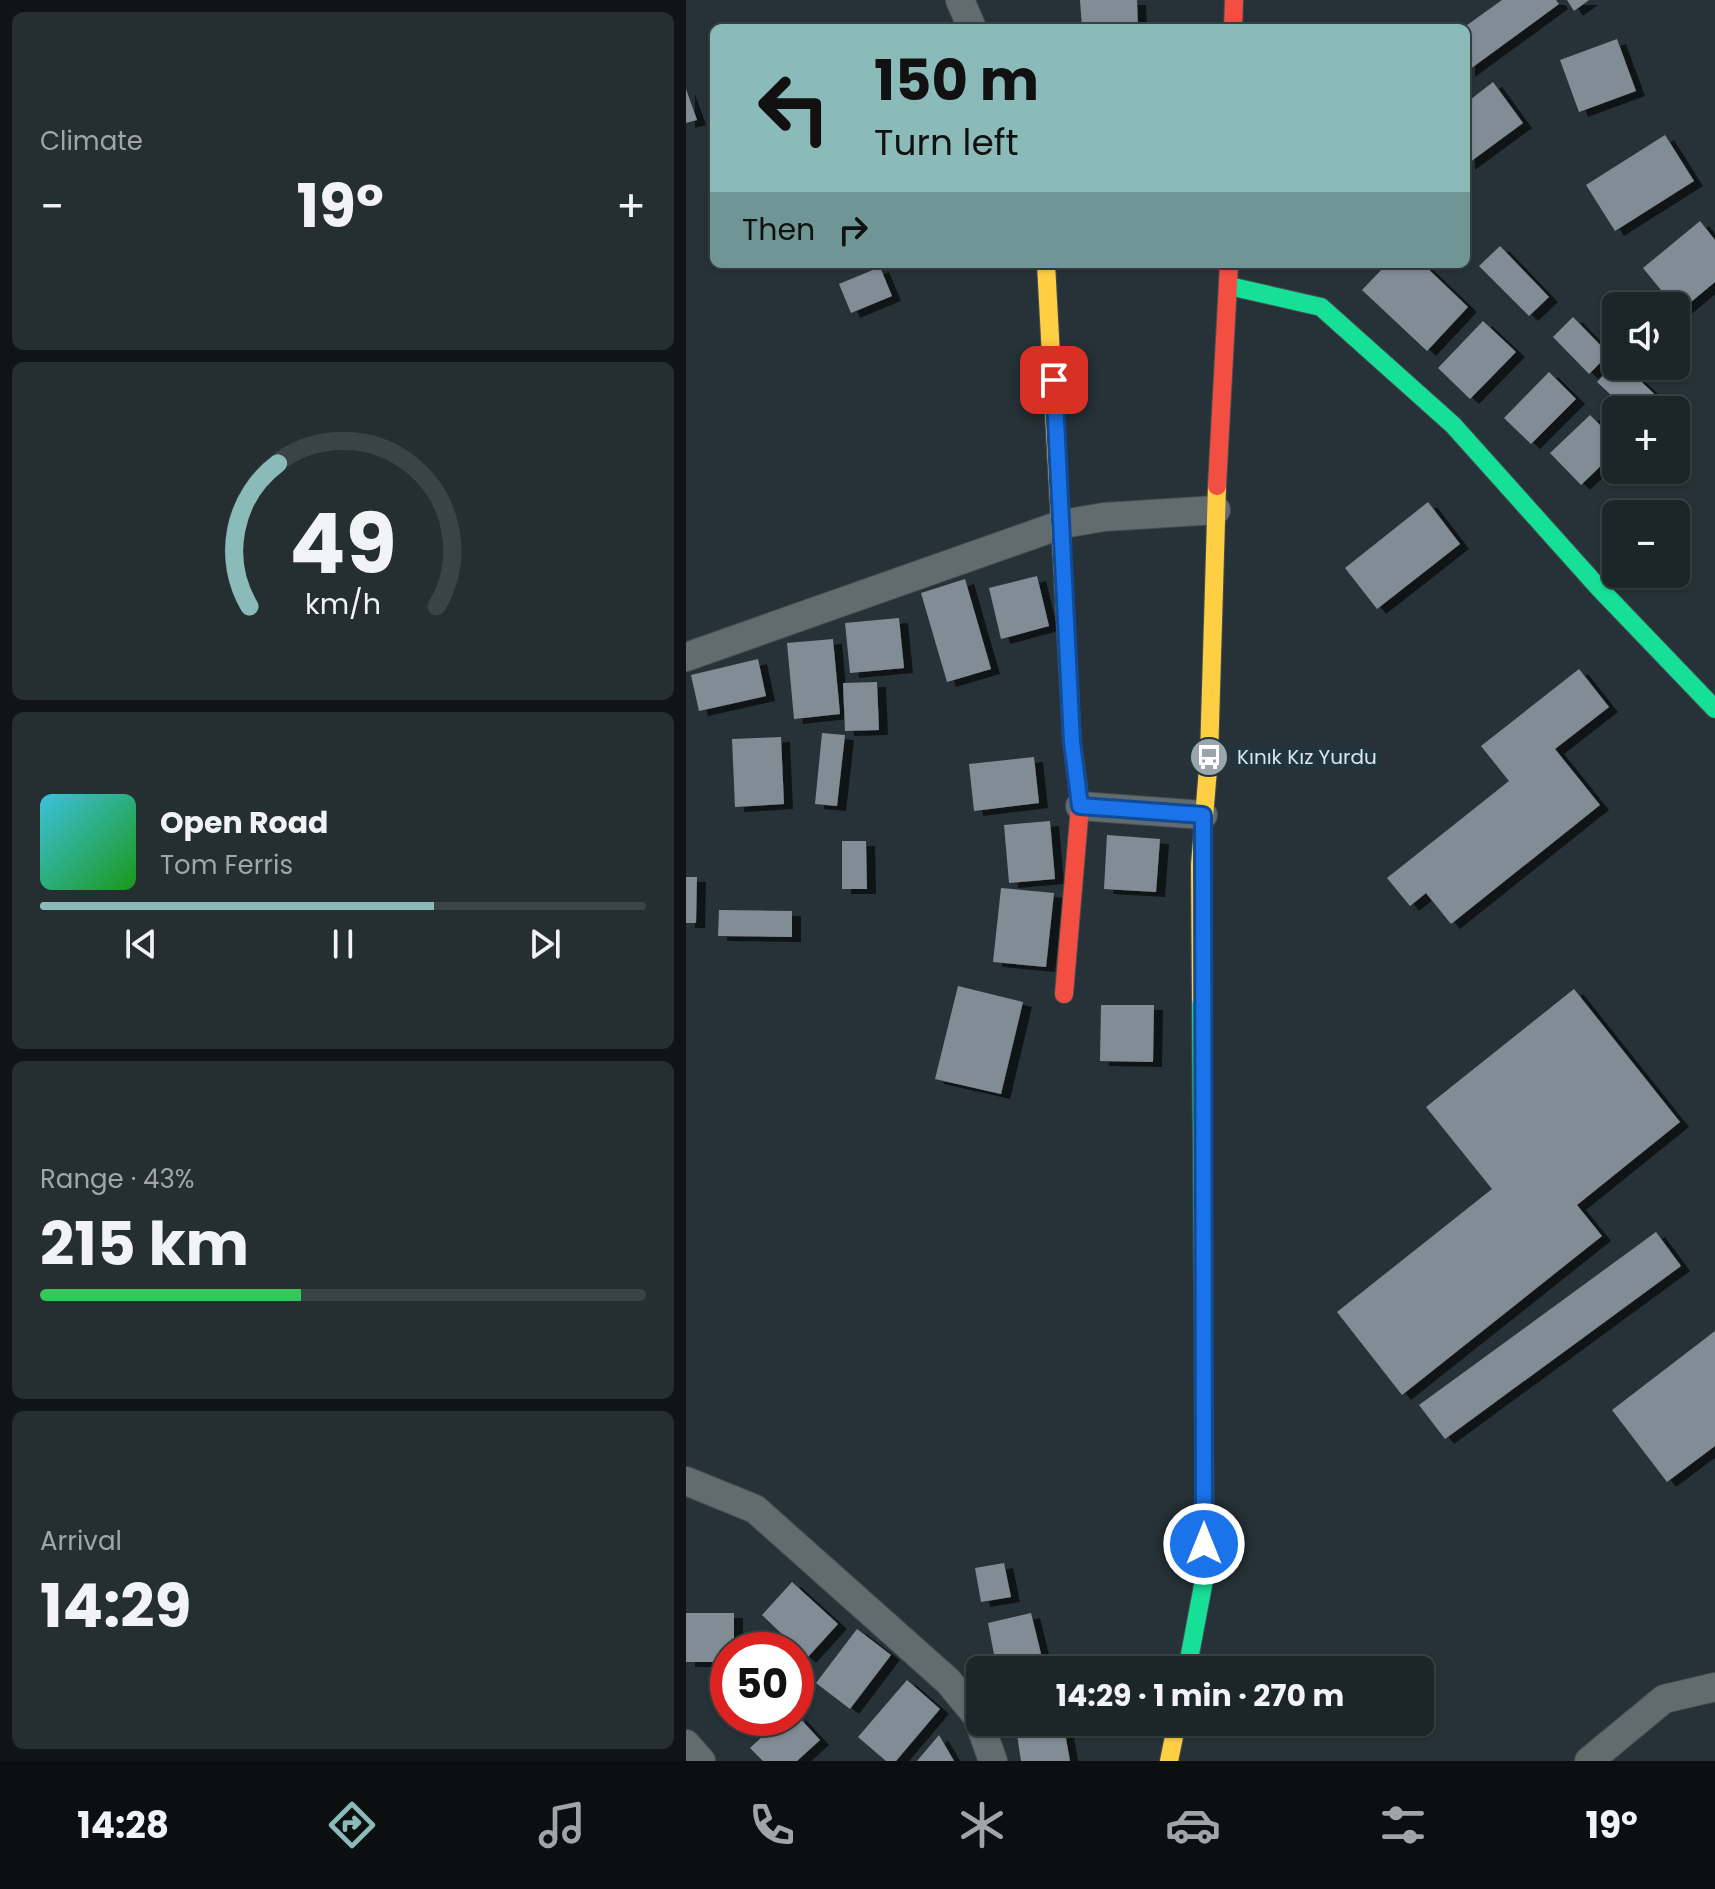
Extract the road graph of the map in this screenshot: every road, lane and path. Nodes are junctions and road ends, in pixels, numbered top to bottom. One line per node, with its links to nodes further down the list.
1 (960, 0): 3 (street)
2 (1234, 0): 4 (main road)
3 (970, 24)
4 (1233, 24)
5 (1046, 268): 9 (main road)
6 (1229, 268): 7 (main road)
7 (1229, 286): 8 (main road); 11 (main road)
8 (1216, 510): 9 (street); 13 (main road)
9 (1063, 524): 10 (street); 12 (main road)
10 (686, 657)
11 (1715, 709)
12 (1080, 806): 13 (street); 14 (main road)
13 (1203, 815): 16 (main road)
14 (1064, 994)
15 (686, 1481): 21 (street)
16 (1190, 1656)
17 (1715, 1687): 23 (street)
18 (1174, 1736): 22 (main road)
19 (686, 1744): 20 (street)
20 (701, 1761)
21 (993, 1761)
22 (1169, 1761)
23 (1589, 1761)

